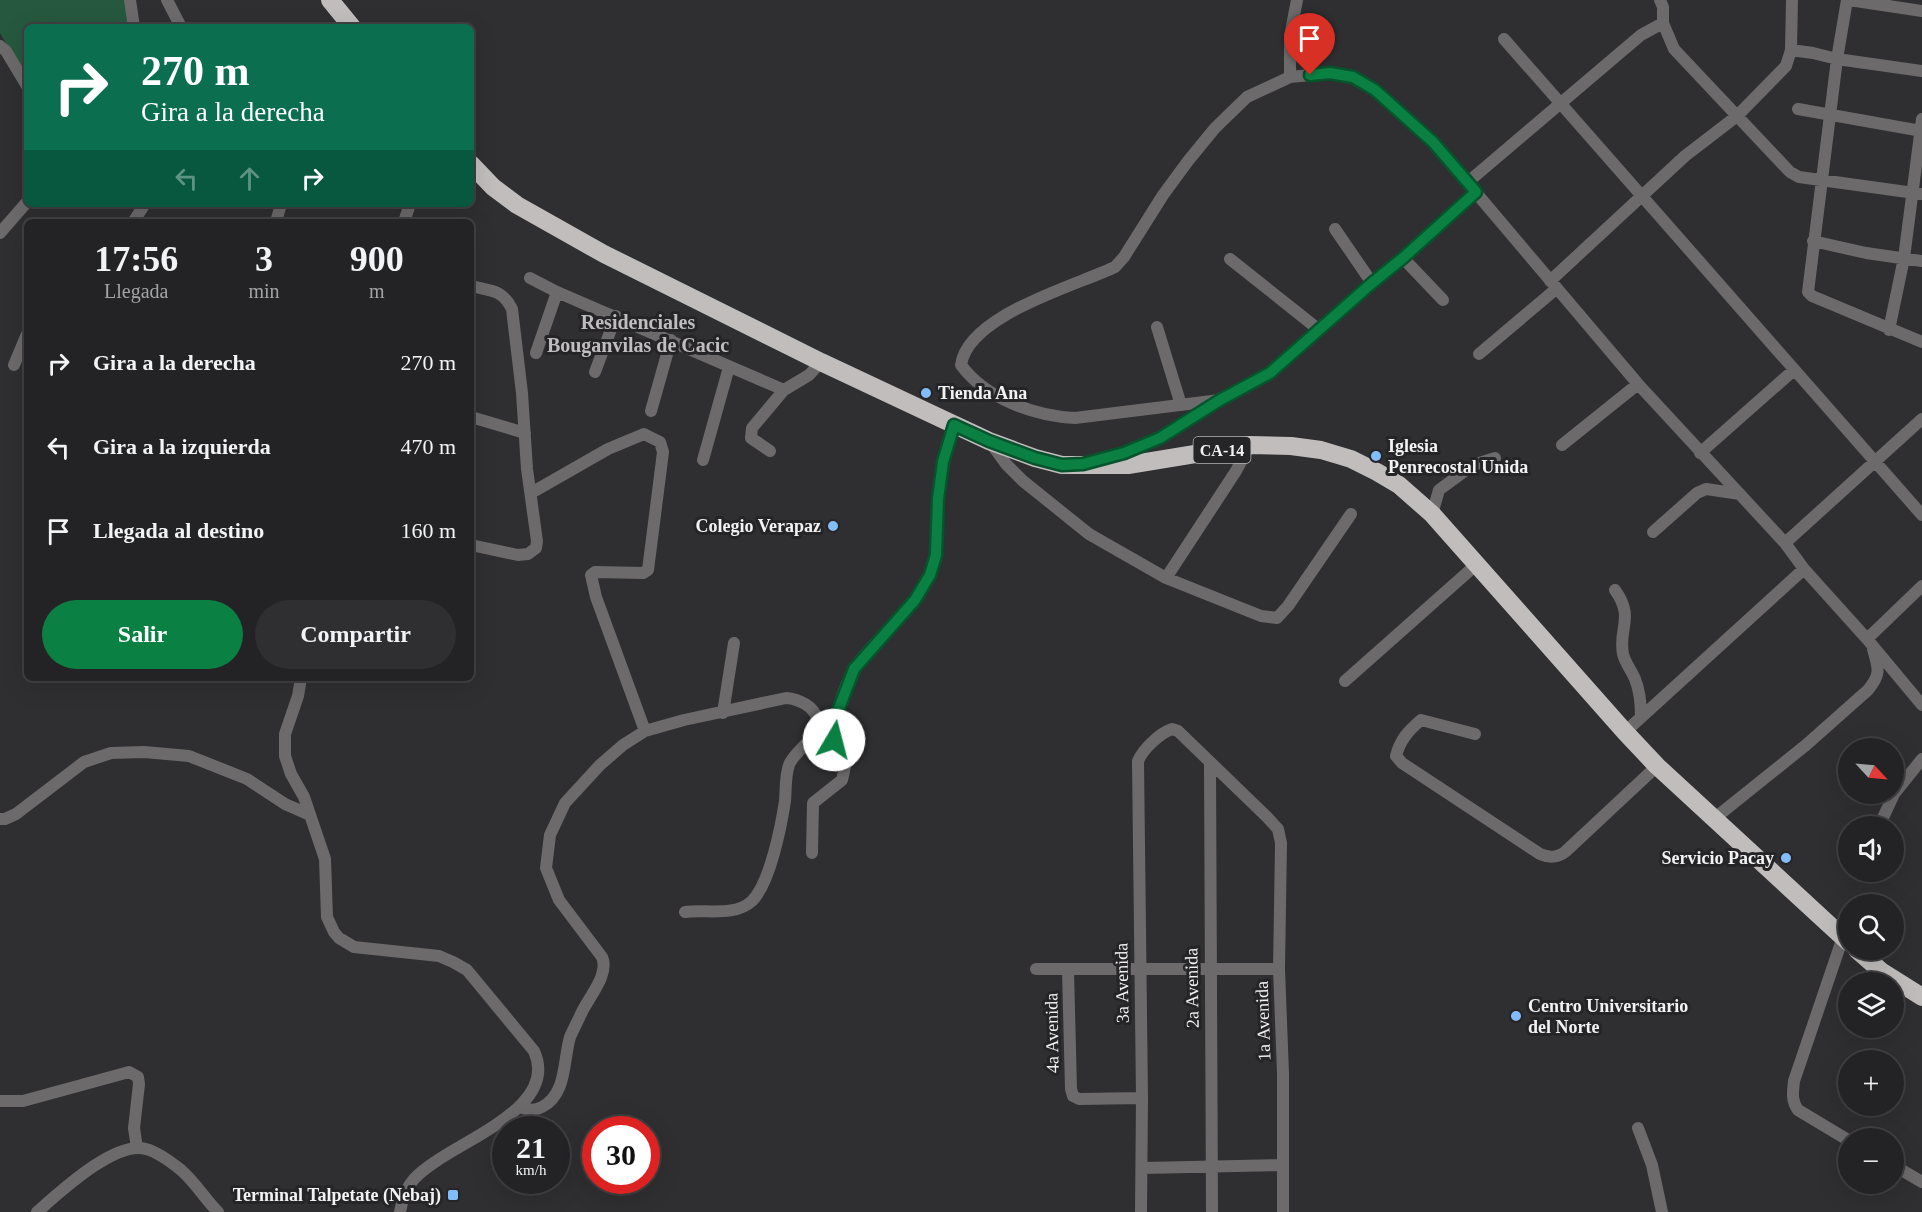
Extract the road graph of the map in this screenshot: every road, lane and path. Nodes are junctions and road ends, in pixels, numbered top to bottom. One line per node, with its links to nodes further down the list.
1 (130, 0): 10 (street)
2 (167, 0): 11 (street)
3 (330, 0): 12 (highway)
4 (1297, 0): 18 (street)
5 (1660, 0): 9 (street)
6 (1792, 0): 15 (street)
7 (1848, 0): 8 (street); 16 (street)
8 (1922, 11)
9 (1663, 23): 20 (street); 22 (street)
10 (134, 24)
11 (179, 24)
12 (350, 24)
13 (1504, 39): 20 (street)
14 (0, 46): 19 (street)
15 (1791, 50): 16 (street); 22 (street)
16 (1837, 59): 17 (street); 23 (street)
17 (1922, 71)
18 (1290, 77): 27 (street); 62 (street)
19 (24, 81)
20 (1560, 103): 27 (street); 30 (street)
21 (1798, 109): 23 (street)
22 (1737, 116): 26 (street); 30 (street)
23 (1831, 116): 24 (street); 26 (street)
24 (1921, 127): 29 (street)
25 (474, 168): 54 (highway, CA-14)
26 (1823, 178): 29 (street); 34 (street)
27 (1468, 182): 28 (street)
28 (1476, 192): 35 (street); 41 (street)
29 (1918, 194): 36 (street)
30 (1642, 196): 41 (street); 57 (street)
31 (24, 205): 33 (street)
32 (1335, 229): 40 (street)
33 (0, 233)
34 (1813, 241): 36 (street); 48 (street)
35 (1403, 258): 40 (street); 44 (street)
36 (1904, 258): 38 (street); 48 (street)
37 (1230, 259): 47 (street)
38 (1922, 261)
39 (530, 278): 43 (street)
40 (1372, 283): 47 (street)
41 (1552, 285): 53 (street); 59 (street)
42 (474, 287): 67 (street)
43 (557, 291): 45 (street); 52 (street)
44 (1443, 300)
45 (616, 316): 49 (street); 58 (street)
46 (1157, 327): 62 (street)
47 (1318, 329): 61 (street)
48 (1889, 330): 51 (street)
49 (671, 340): 56 (street); 63 (street)
50 (24, 341): 55 (street)
51 (1922, 342)
52 (536, 353)
53 (1479, 354)
54 (821, 362): 60 (street); 66 (highway, CA-14)
55 (14, 365)
56 (729, 367): 60 (street); 74 (street)
57 (1794, 370): 72 (street); 75 (street)
58 (595, 372)
59 (1638, 384): 70 (street); 72 (street)
60 (784, 390): 71 (street)
61 (1220, 400): 62 (street); 76 (street)
62 (1181, 405)
63 (651, 411)
64 (474, 418): 67 (street)
65 (1922, 419): 75 (street)
66 (954, 425): 68 (highway, CA-14); 107 (street)
67 (525, 433): 77 (street)
68 (989, 441): 76 (highway, CA-14); 87 (street)
69 (1250, 445): 76 (highway, CA-14); 80 (highway, CA-14); 87 (street)
70 (1562, 445)
71 (770, 451)
72 (1700, 453): 78 (street)
73 (1495, 458): 80 (street)
74 (703, 460)
75 (1874, 463): 81 (street); 83 (street)
76 (1083, 464)
77 (531, 493): 84 (street); 97 (street)
78 (1740, 494): 82 (street); 83 (street)
79 (1351, 514): 87 (street)
80 (1432, 514): 85 (highway, CA-14)
81 (1922, 515)
82 (1653, 532)
83 (1785, 543): 86 (street)
84 (474, 546)
85 (1477, 564): 93 (street); 98 (highway, CA-14)
86 (1804, 569): 90 (street); 96 (street)
87 (1166, 578)
88 (1922, 586): 90 (street)
89 (1616, 590): 96 (street)
90 (1870, 642): 94 (street); 105 (street)
91 (734, 643): 95 (street)
92 (300, 681): 103 (street)
93 (1345, 681)
94 (1922, 705)
95 (723, 713): 97 (street); 108 (street)
96 (1641, 717): 98 (street)
97 (645, 731): 120 (street)
98 (1625, 732): 102 (highway, CA-14)
99 (1475, 734): 102 (street)
100 (1922, 759): 104 (street)
101 (1210, 764): 112 (street, 2a Avenida); 114 (street, 1a Avenida); 116 (street, 3a Avenida)
102 (1658, 766): 105 (highway, CA-14)
103 (310, 815): 106 (street); 120 (street)
104 (1884, 816)
105 (1715, 818): 109 (highway, CA-14)
106 (0, 819)
107 (812, 853)
108 (685, 912)
109 (1838, 932)
110 (1838, 958): 122 (street)
111 (1868, 960): 117 (highway)
112 (1210, 968): 114 (street); 116 (street); 125 (street, 2a Avenida)
113 (1036, 969): 115 (street)
114 (1280, 969): 124 (street, 1a Avenida)
115 (1068, 970): 116 (street); 118 (street, 4a Avenida)
116 (1140, 970): 118 (street, 3a Avenida)
117 (1922, 997)
118 (1142, 1098): 126 (street, 3a Avenida)
119 (0, 1101): 123 (street)
120 (520, 1106): 131 (street)
121 (1638, 1128): 135 (street)
122 (1838, 1134)
123 (137, 1148): 129 (street); 130 (street)
124 (1283, 1164): 125 (street); 134 (street, 1a Avenida)
125 (1212, 1166): 126 (street); 133 (street, 2a Avenida)
126 (1142, 1168): 132 (street, 3a Avenida)
127 (1904, 1171): 128 (street)
128 (1922, 1182)
129 (37, 1212)
130 (218, 1212)
131 (400, 1212)
132 (1141, 1212)
133 (1212, 1212)
134 (1283, 1212)
135 (1662, 1212)

